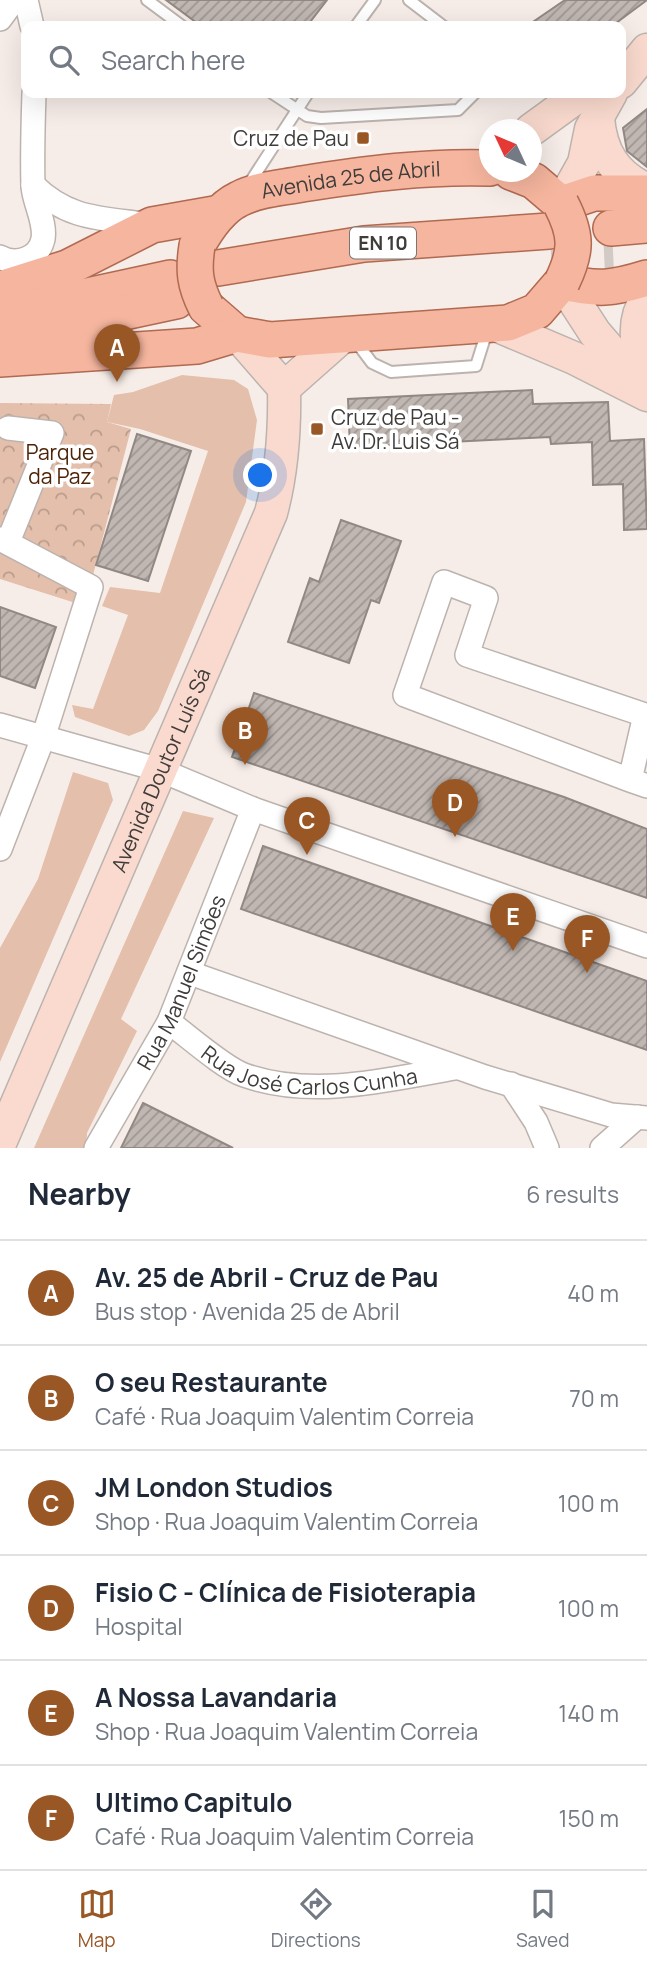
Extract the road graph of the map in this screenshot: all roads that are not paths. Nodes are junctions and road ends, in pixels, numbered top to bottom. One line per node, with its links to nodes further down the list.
1 (14, 0): 6 (street)
2 (26, 0): 7 (street)
3 (147, 0): 8 (lane)
4 (375, 0): 9 (lane)
5 (410, 0): 10 (lane)
6 (0, 19)
7 (31, 21)
8 (175, 21)
9 (360, 21)
10 (437, 21)
11 (647, 42): 13 (street)
12 (647, 50): 14 (street)
13 (626, 59)
14 (626, 76)
15 (34, 98): 26 (street)
16 (279, 98): 20 (lane)
17 (304, 98): 20 (lane)
18 (470, 98): 20 (lane)
19 (597, 101): 21 (street); 27 (street); 32 (street)
20 (296, 110): 28 (lane)
21 (542, 125)
22 (479, 156): 23 (street)
23 (446, 168): 24 (main road, Avenida 25 de Abril); 28 (main road, Avenida 25 de Abril)
24 (479, 168)
25 (534, 182): 32 (main road, EN 10)
26 (33, 185): 29 (street); 33 (street)
27 (647, 191): 32 (main road, EN 10)
28 (226, 208): 29 (main road, Avenida 25 de Abril); 35 (main road)
29 (152, 225): 36 (main road, Avenida 25 de Abril)
30 (647, 225): 31 (main road)
31 (624, 242)
32 (556, 243): 34 (main road, EN 10); 35 (main road, EN 10); 39 (main road); 46 (street)
33 (0, 257)
34 (647, 278)
35 (199, 282): 38 (main road, EN 10); 40 (main road); 42 (main road, EN 10)
36 (0, 289)
37 (647, 298): 44 (street)
38 (0, 314)
39 (492, 325): 41 (main road); 46 (street)
40 (237, 334): 41 (main road); 43 (main road); 45 (street)
41 (347, 334): 45 (street)
42 (0, 339)
43 (0, 359)
44 (647, 384)
45 (284, 388): 51 (street, Avenida Doutor Luís Sá)
46 (647, 394)
47 (8, 428): 48 (street)
48 (4, 541): 50 (street)
49 (0, 725): 50 (street)
50 (43, 738): 51 (street); 54 (street)
51 (160, 770): 53 (street); 61 (street, Avenida Doutor Luís Sá)
52 (639, 783): 52 (street)
53 (253, 809): 55 (street); 56 (street, Rua Manuel Simões)
54 (0, 849)
55 (647, 946)
56 (190, 973): 57 (street, Rua Manuel Simões); 58 (street, Rua José Carlos Cunha)
57 (169, 1023): 58 (street, Rua José Carlos Cunha); 62 (street, Rua Manuel Simões)
58 (458, 1067): 59 (street, Rua José Carlos Cunha)
59 (511, 1084): 60 (street, Rua José Carlos Cunha); 63 (street)
60 (642, 1118): 64 (street)
61 (0, 1143)
62 (96, 1148)
63 (547, 1148)
64 (603, 1148)

